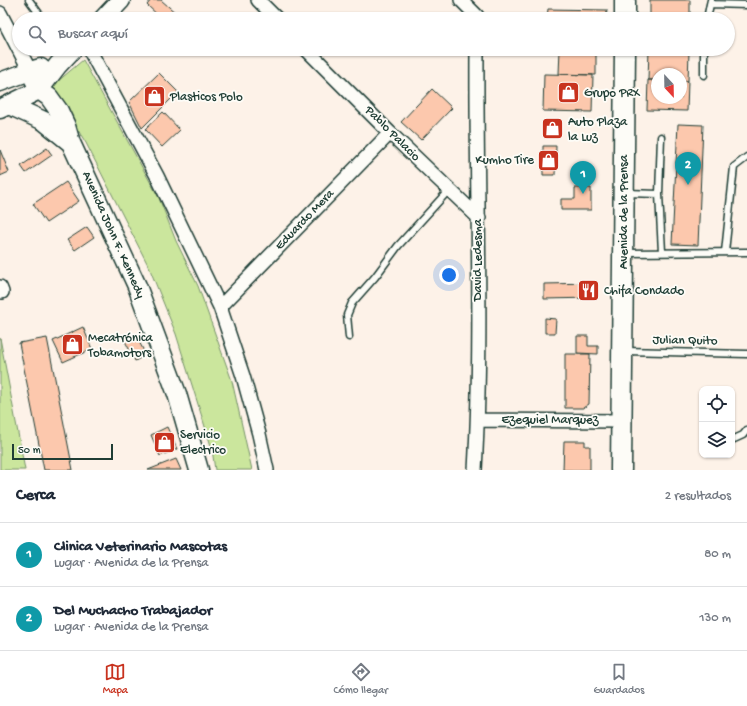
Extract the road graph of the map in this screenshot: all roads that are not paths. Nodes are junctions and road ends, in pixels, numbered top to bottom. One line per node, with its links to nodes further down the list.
1 (29, 0): 9 (lane)
2 (122, 0): 10 (main road)
3 (258, 0): 11 (street)
4 (461, 0): 12 (street)
5 (476, 0): 13 (street)
6 (625, 0): 14 (main road)
7 (710, 2): 8 (lane); 15 (lane)
8 (747, 5)
9 (38, 12)
10 (110, 12)
11 (270, 12)
12 (472, 12)
13 (477, 12)
14 (625, 12)
15 (708, 12)
16 (0, 13): 17 (street, Avenida John F. Kennedy)
17 (12, 36)
18 (22, 56): 26 (street, Avenida John F. Kennedy)
19 (63, 56): 26 (main road)
20 (64, 56): 29 (main road)
21 (93, 56): 43 (street)
22 (313, 56): 31 (street, Pablo Palacio)
23 (477, 56): 38 (street, David Ledesma)
24 (625, 56): 36 (main road, Avenida de la Prensa)
25 (704, 56): 27 (lane)
26 (30, 71): 28 (main road); 29 (main road, Avenida John F. Kennedy)
27 (704, 75)
28 (0, 82)
29 (39, 90): 30 (main road); 33 (main road, Avenida John F. Kennedy)
30 (5, 107): 33 (main road)
31 (390, 133): 35 (street, Pablo Palacio); 43 (street, Eduardo Mera)
32 (661, 137): 37 (lane)
33 (71, 143): 51 (main road, Avenida John F. Kennedy)
34 (747, 157): 40 (lane)
35 (449, 190): 38 (street, Pablo Palacio); 44 (lane)
36 (624, 193): 37 (lane); 42 (main road, Avenida de la Prensa)
37 (659, 194): 39 (lane)
38 (478, 218): 47 (street, David Ledesma)
39 (662, 252): 40 (lane); 42 (lane)
40 (725, 252): 41 (lane)
41 (747, 252)
42 (624, 253): 45 (main road, Avenida de la Prensa)
43 (220, 307): 52 (street)
44 (348, 337)
45 (623, 351): 46 (lane, Julian Quito); 48 (main road, Avenida de la Prensa)
46 (747, 354)
47 (478, 420): 48 (street, Ezequiel Marquez); 53 (street, David Ledesma)
48 (621, 420): 54 (main road, Avenida de la Prensa)
49 (747, 430): 50 (lane)
50 (735, 439)
51 (199, 470)
52 (267, 470)
53 (475, 470)
54 (621, 470)

